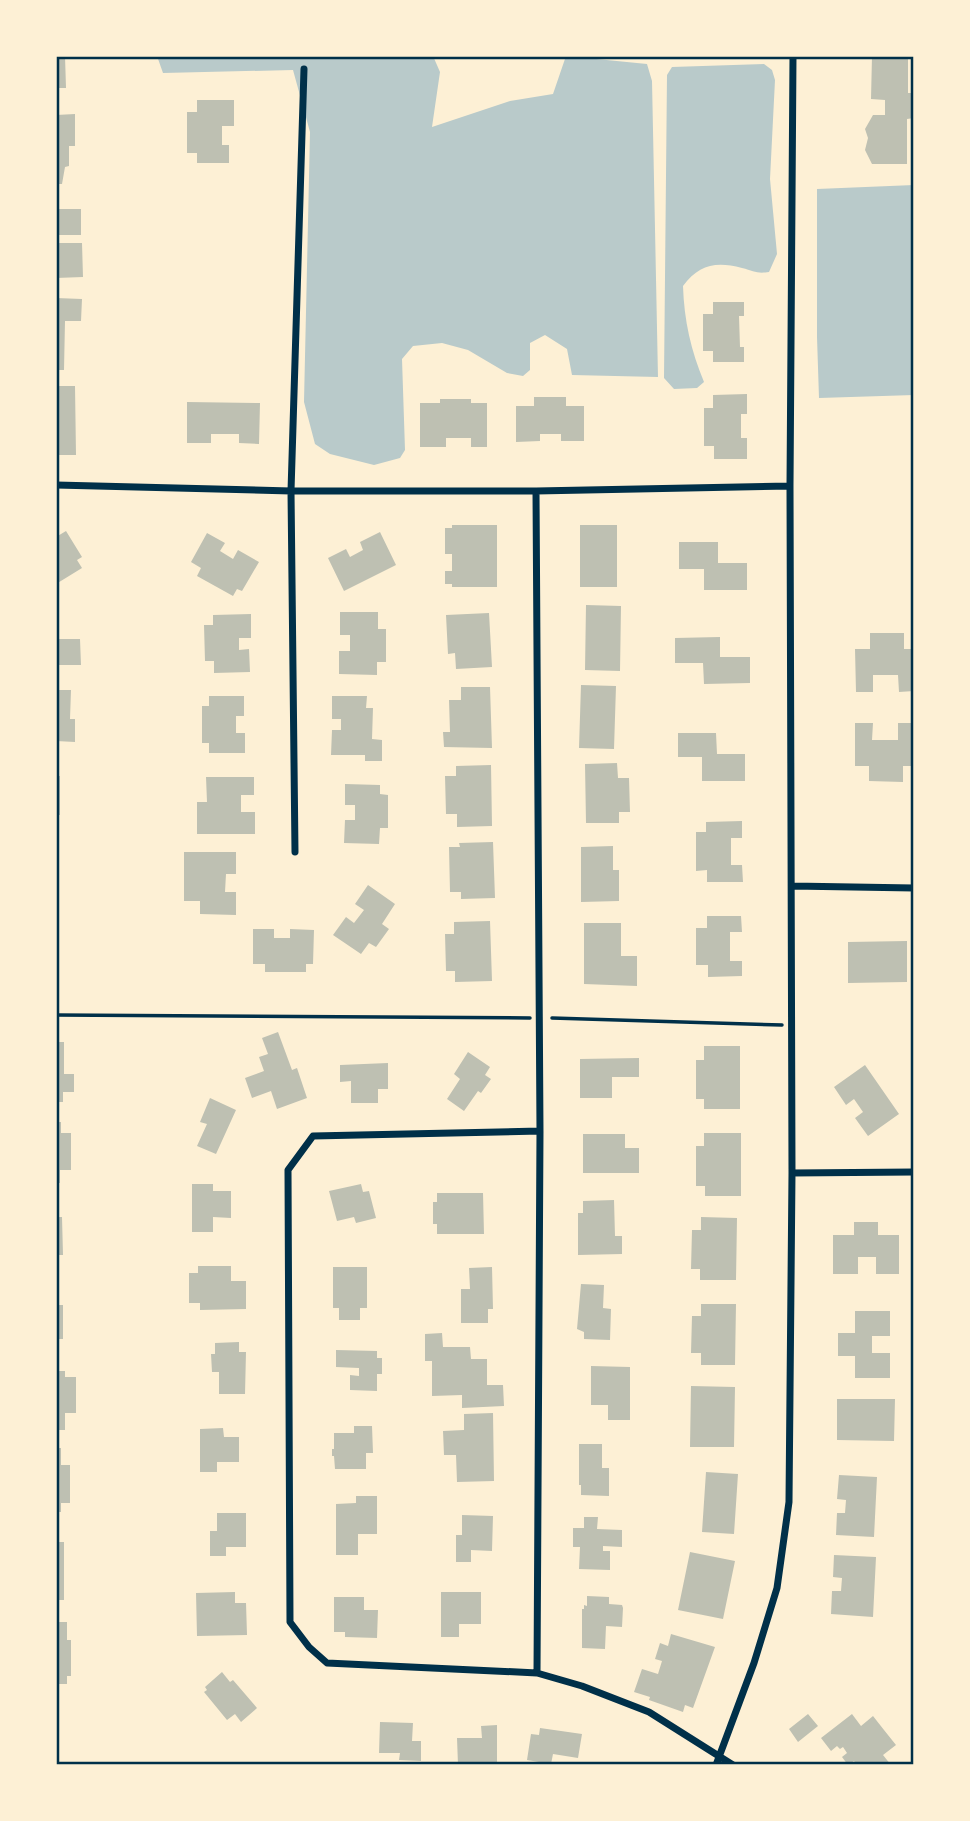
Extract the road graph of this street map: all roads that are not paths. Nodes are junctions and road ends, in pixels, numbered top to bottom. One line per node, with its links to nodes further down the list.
1 (793, 56): 4 (street)
2 (304, 69): 5 (street)
3 (56, 485): 5 (street)
4 (790, 486): 6 (street); 8 (street)
5 (291, 491): 6 (street); 7 (street)
6 (536, 491): 10 (street)
7 (295, 852)
8 (792, 886): 9 (street); 12 (street)
9 (914, 888)
10 (540, 1131): 13 (street); 13 (street)
11 (914, 1172): 12 (street)
12 (792, 1173): 14 (street)
13 (537, 1673): 14 (street)
14 (718, 1761): 15 (street)
15 (733, 1765)

